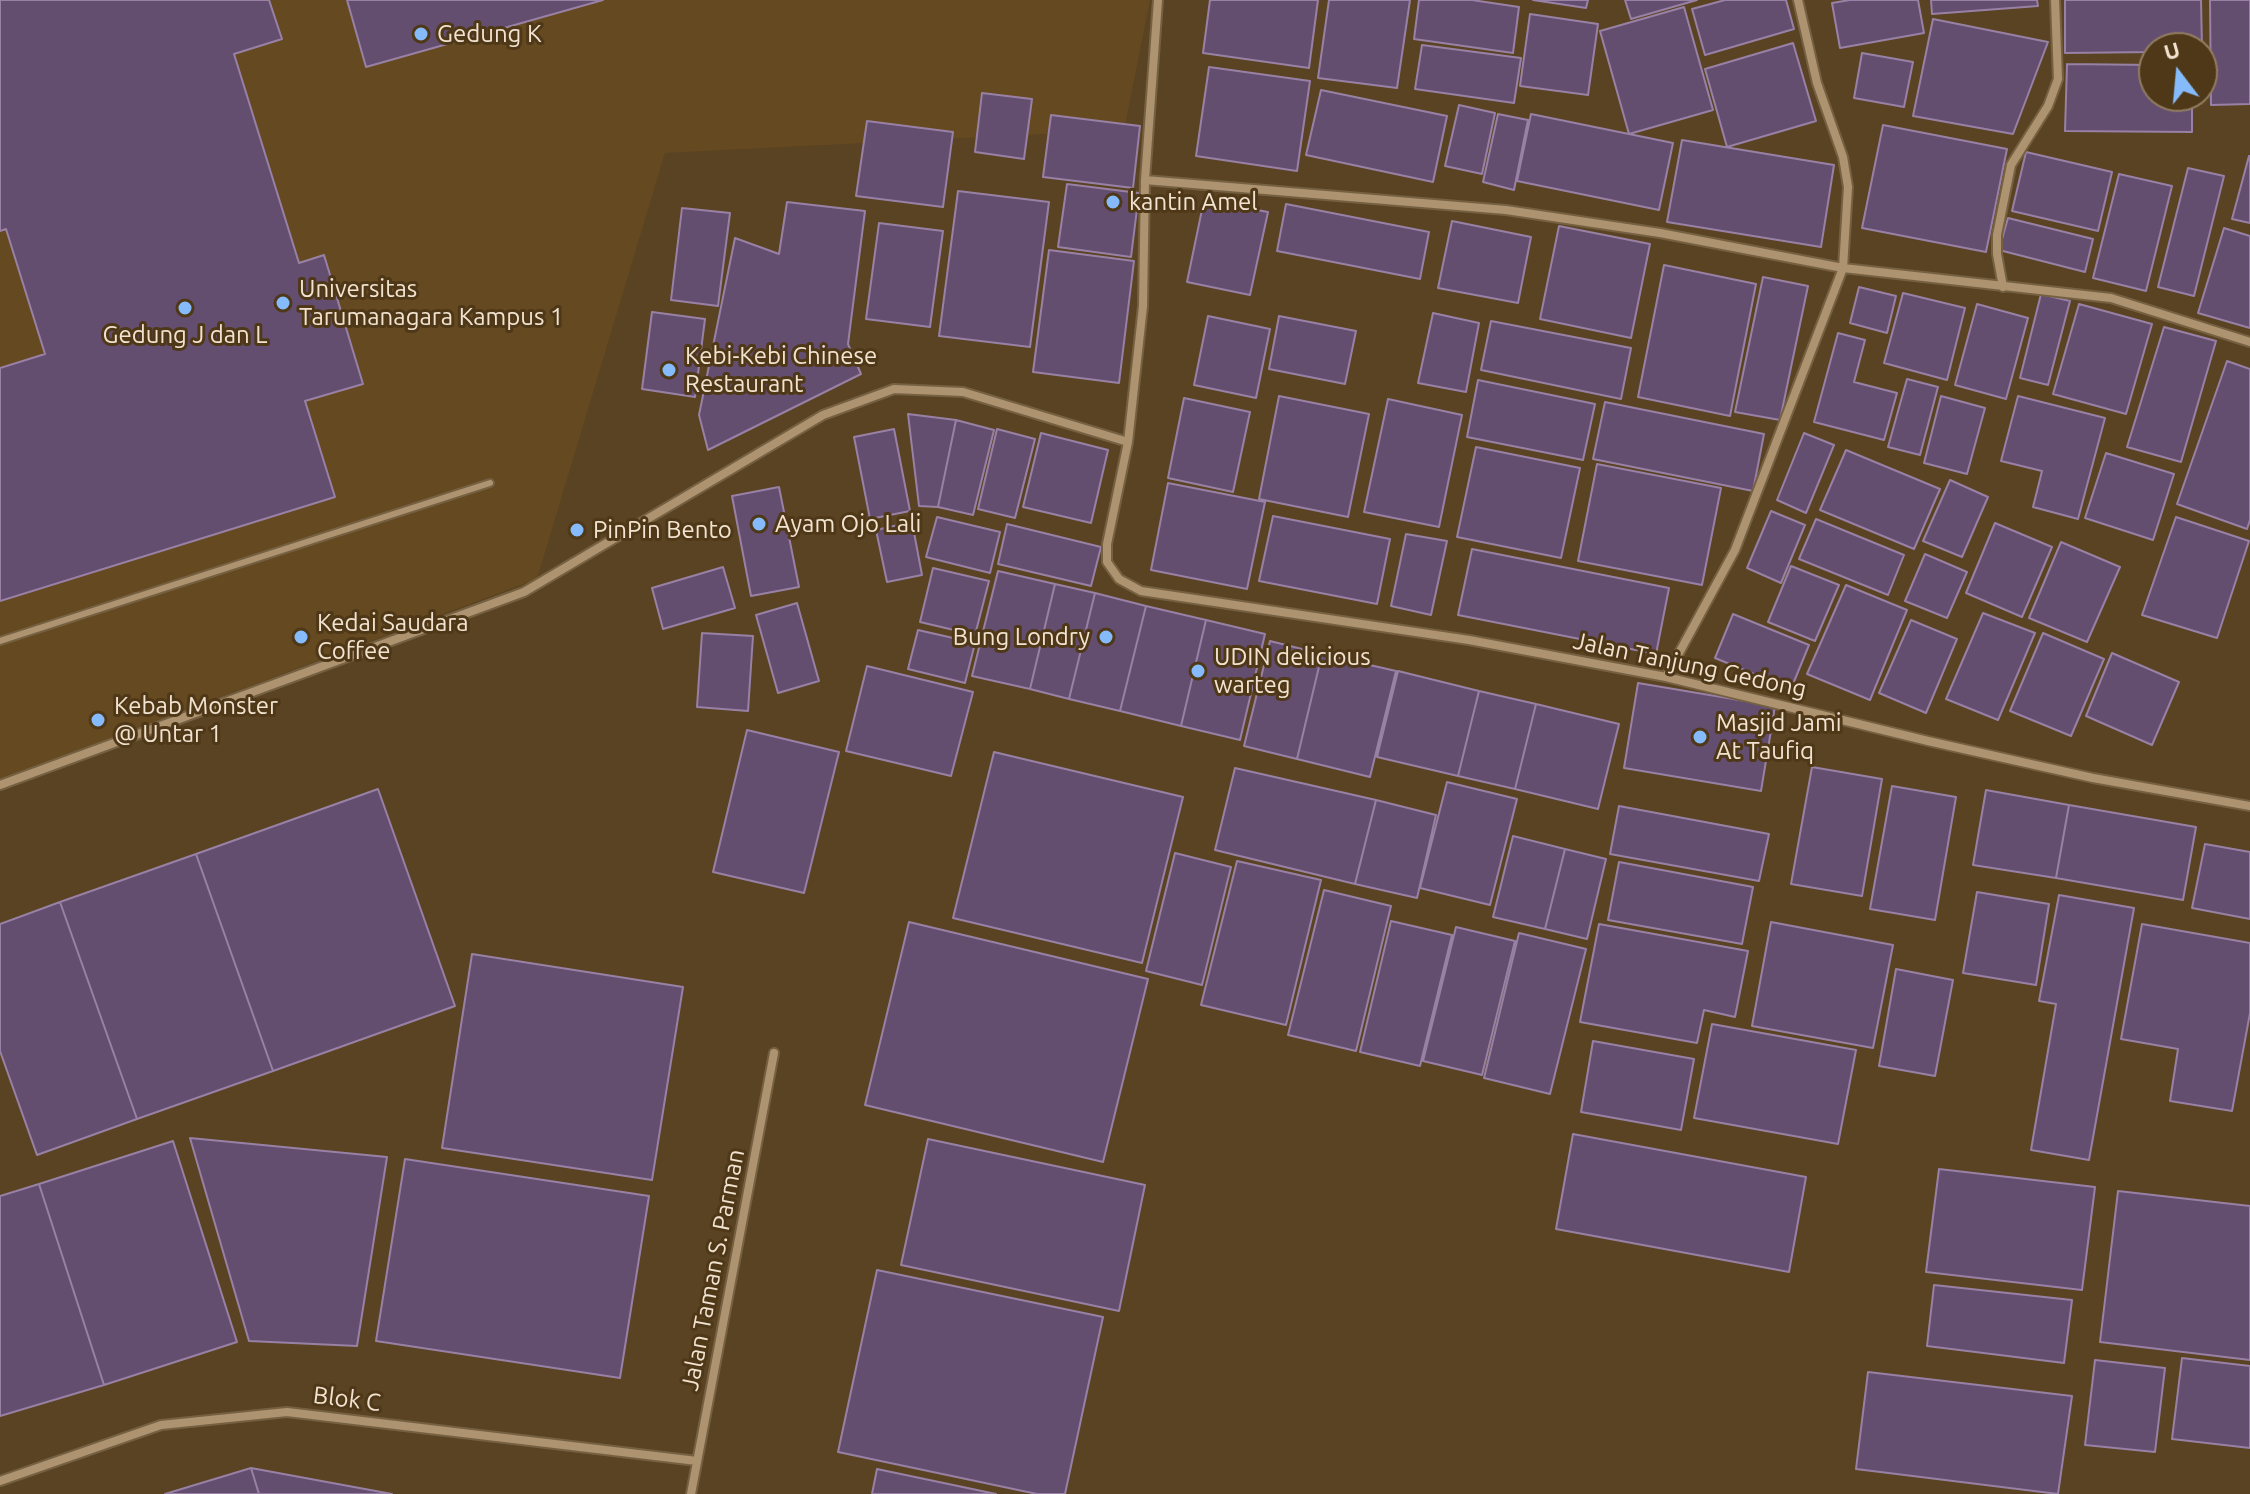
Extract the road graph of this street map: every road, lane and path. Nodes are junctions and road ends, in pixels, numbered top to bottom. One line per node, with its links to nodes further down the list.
1 (1158, 0): 4 (street)
2 (1798, 0): 5 (street)
3 (2055, 0): 6 (street)
4 (1145, 180): 5 (street); 8 (street)
5 (1843, 268): 6 (street); 11 (street)
6 (2003, 287): 7 (street)
7 (2250, 342)
8 (1128, 442): 11 (street, Jalan Tanjung Gedong); 12 (street)
9 (490, 483): 10 (lane)
10 (0, 641)
11 (1666, 677): 13 (street, Jalan Tanjung Gedong)
12 (0, 785)
13 (2250, 806)
14 (774, 1053): 15 (street, Jalan Taman S. Parman)
15 (697, 1461): 16 (street, Blok C); 17 (street, Jalan Taman S. Parman)
16 (0, 1481)
17 (691, 1494)

